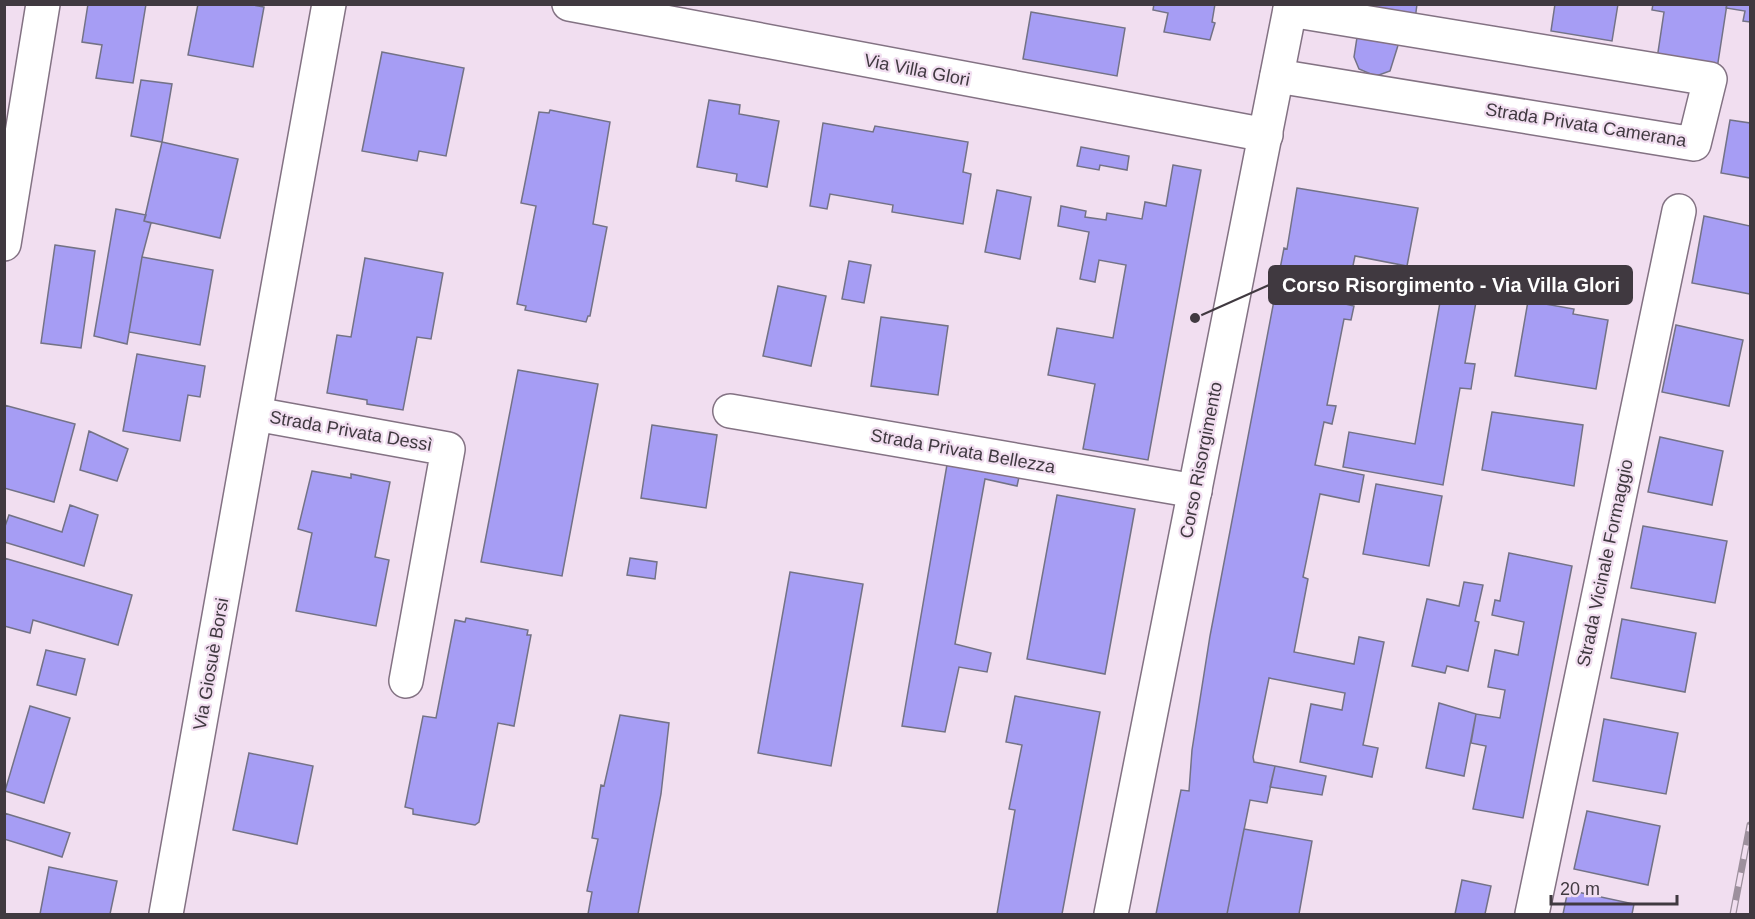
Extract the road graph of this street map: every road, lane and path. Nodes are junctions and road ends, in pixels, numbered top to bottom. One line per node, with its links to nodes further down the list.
1 (43, 4): 8 (street)
2 (329, 4): 10 (street, Strada Privata Dessì)
3 (569, 4): 6 (street, Via Villa Glori)
4 (1290, 7): 5 (street, Corso Risorgimento); 5 (street, Strada Privata Camerana)
5 (1277, 76): 6 (street, Corso Risorgimento)
6 (1266, 135): 11 (street, Corso Risorgimento)
7 (1679, 211): 15 (street, Strada Vicinale Formaggio)
8 (4, 244)
9 (730, 411): 11 (street, Strada Privata Bellezza)
10 (255, 414): 12 (street, Strada Privata Dessì); 13 (street, Via Giosuè Borsi)
11 (1195, 491): 14 (street, Corso Risorgimento)
12 (406, 681)
13 (166, 915)
14 (1111, 915)
15 (1532, 915)

